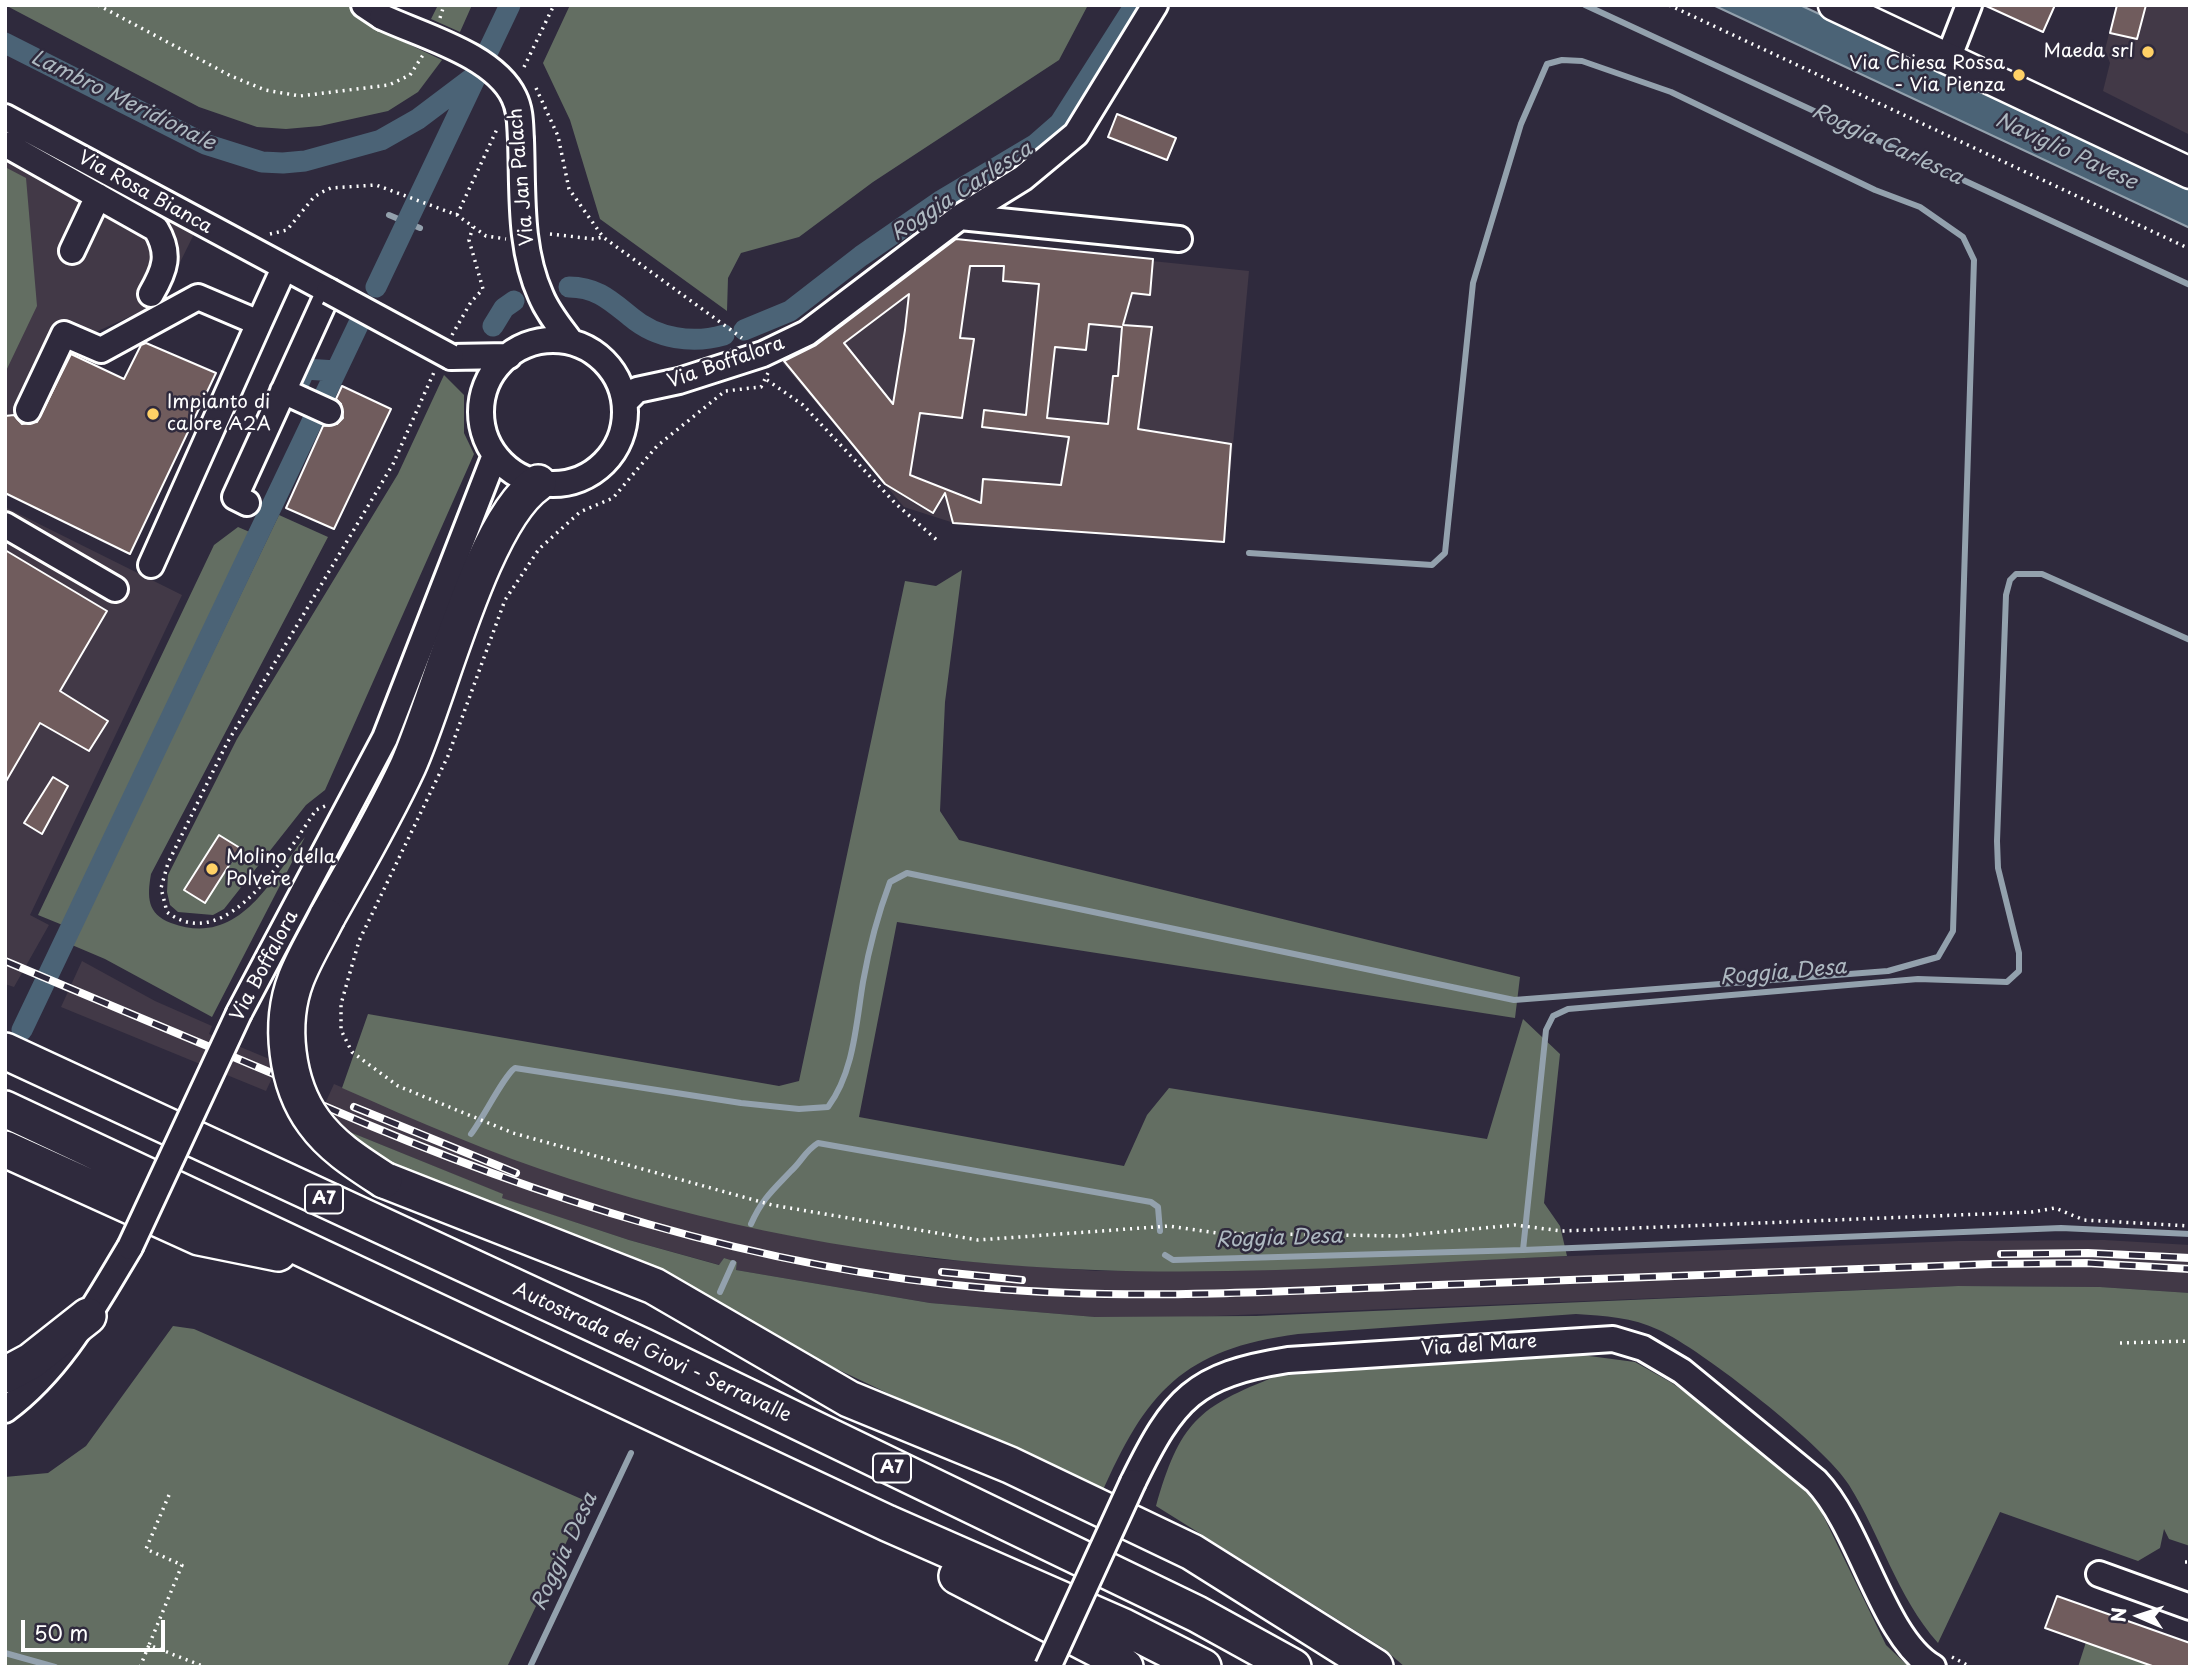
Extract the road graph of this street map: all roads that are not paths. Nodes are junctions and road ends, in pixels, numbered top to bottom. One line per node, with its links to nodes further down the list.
1 (1155, 5): 10 (street, Via Boffalora)
2 (1834, 5): 5 (main road)
3 (1969, 5): 5 (street)
4 (373, 11): 17 (street, Via Jan Palach, bridge)
5 (1948, 59): 8 (main road)
6 (5, 117): 13 (street, Via Rosa Bianca)
7 (5, 144): 9 (street)
8 (2190, 173)
9 (99, 196): 12 (street); 15 (street)
10 (960, 217): 11 (street); 22 (street, Via Boffalora)
11 (1179, 239)
12 (72, 251)
13 (284, 268): 14 (street); 16 (street)
14 (329, 291): 18 (street, bridge); 20 (street)
15 (151, 295)
16 (259, 323): 24 (street); 29 (street)
17 (571, 342): 19 (street); 22 (street)
18 (447, 352): 19 (street); 21 (street)
19 (509, 355): 21 (street)
20 (294, 392): 23 (street); 27 (street)
21 (482, 402): 25 (street)
22 (625, 402): 26 (street)
23 (333, 405)
24 (28, 410)
25 (495, 455): 26 (street); 35 (street, Via Boffalora, bridge)
26 (538, 483): 39 (highway, bridge)
27 (247, 503)
28 (5, 526): 30 (street)
29 (151, 565)
30 (116, 589)
31 (5, 1051): 36 (highway, Autostrada dei Giovi - Serravalle / A7)
32 (5, 1110): 34 (highway)
33 (5, 1149): 34 (highway)
34 (333, 1264): 40 (highway)
35 (88, 1316): 37 (highway); 38 (street, Via Boffalora)
36 (643, 1347): 39 (highway); 47 (highway, Autostrada dei Giovi - Serravalle / A7)
37 (5, 1375)
38 (5, 1410)
39 (931, 1435): 48 (highway)
40 (887, 1523): 45 (highway); 46 (highway)
41 (2099, 1574): 42 (street)
42 (2190, 1607)
43 (1939, 1659): 44 (street, Via del Mare, bridge)
44 (1048, 1667)
45 (1125, 1667)
46 (1203, 1667)
47 (1293, 1667)
48 (1375, 1667)

